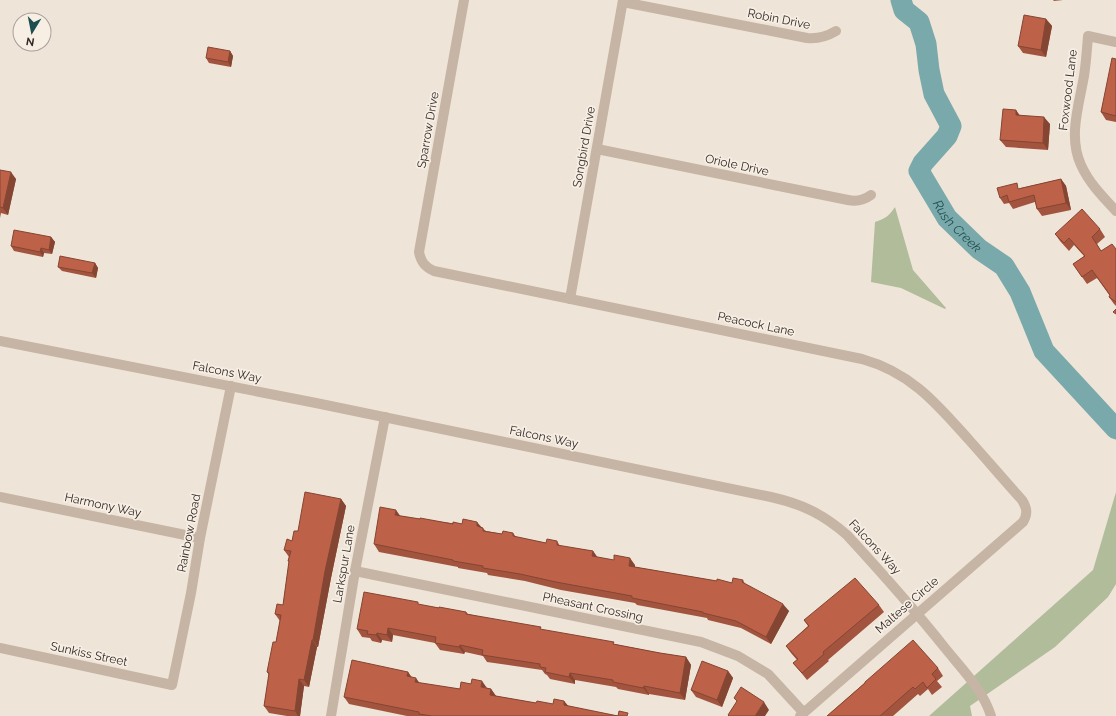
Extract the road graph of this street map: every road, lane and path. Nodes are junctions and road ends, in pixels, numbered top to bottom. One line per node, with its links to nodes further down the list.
1 (464, 0): 8 (street, Sparrow Drive)
2 (623, 1): 3 (street, Robin Drive); 5 (street, Songbird Drive)
3 (836, 31)
4 (1116, 42): 7 (street, Foxwood Lane)
5 (597, 149): 6 (street, Oriole Drive); 9 (street, Songbird Drive)
6 (871, 194)
7 (1116, 211)
8 (423, 264): 9 (street, Peacock Lane)
9 (570, 299): 14 (street, Peacock Lane)
10 (0, 341): 11 (street, Falcons Way)
11 (232, 386): 12 (street, Falcons Way); 15 (street, Rainbow Road)
12 (385, 417): 16 (street, Larkspur Lane); 17 (street, Falcons Way)
13 (0, 497): 15 (street, Harmony Way)
14 (1027, 511): 17 (street, Maltese Circle)
15 (200, 538): 19 (street, Rainbow Road)
16 (355, 571): 20 (street, Pheasant Crossing); 21 (street, Larkspur Lane)
17 (917, 614): 20 (street, Maltese Circle); 22 (street, Falcons Way)
18 (0, 648): 19 (street, Sunkiss Street)
19 (172, 685)
20 (802, 714)
21 (331, 716)
22 (991, 716)

